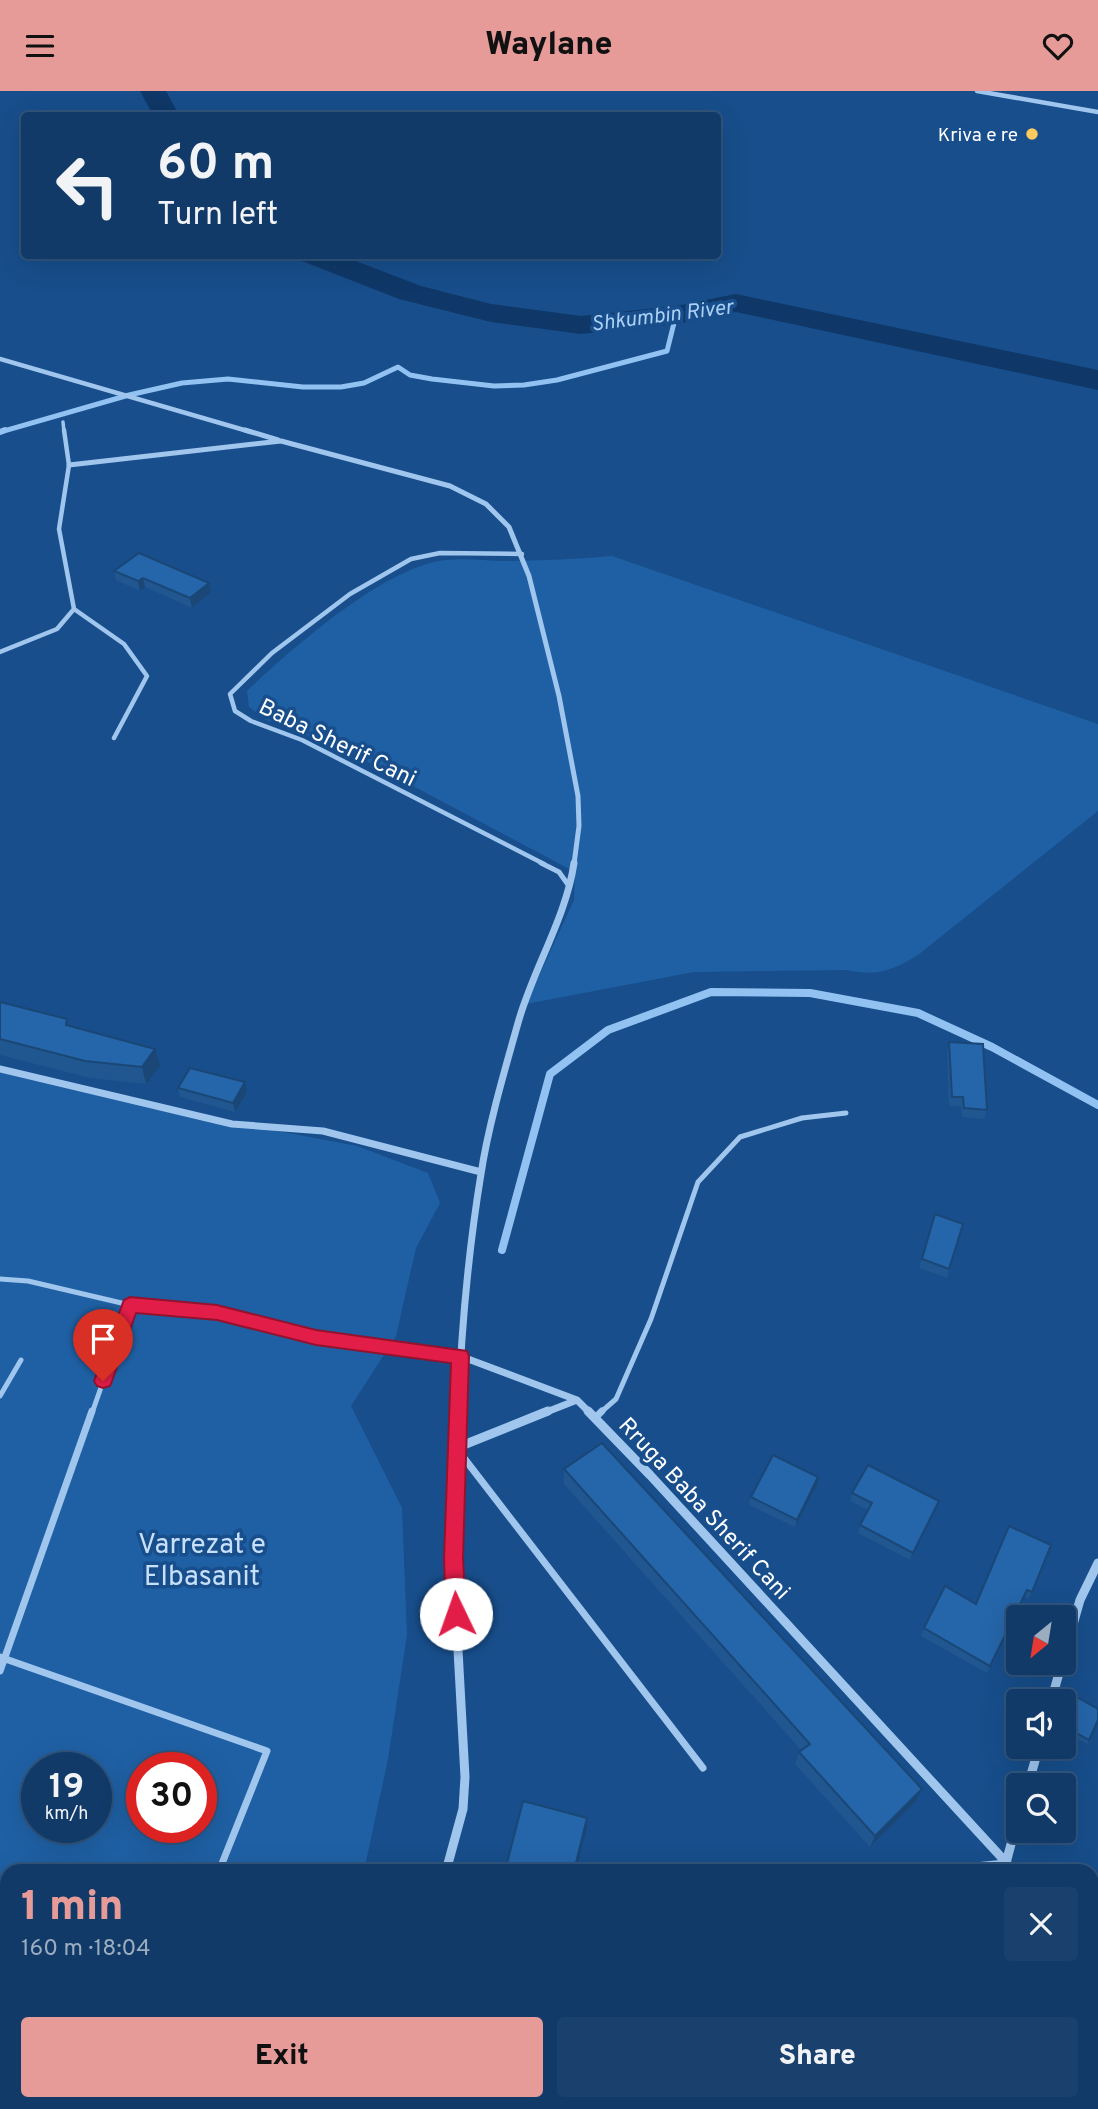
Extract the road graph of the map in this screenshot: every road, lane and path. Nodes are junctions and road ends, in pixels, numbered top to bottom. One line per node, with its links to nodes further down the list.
1 (977, 91): 2 (street)
2 (1098, 112)
3 (0, 359): 5 (street)
4 (63, 422): 6 (lane)
5 (281, 441): 6 (street); 7 (street)
6 (69, 465): 8 (lane)
7 (522, 554): 11 (street); 11 (lane, Baba Sherif Cani)
8 (74, 609): 9 (lane); 10 (lane)
9 (0, 652)
10 (114, 738)
11 (570, 889): 14 (street)
12 (0, 1069): 14 (street)
13 (846, 1113): 21 (lane)
14 (481, 1172): 17 (street)
15 (0, 1279): 16 (lane)
16 (130, 1305): 17 (lane); 25 (lane)
17 (460, 1356): 20 (street, Rruga Baba Sherif Cani); 22 (street)
18 (21, 1360): 19 (lane)
19 (0, 1396)
20 (577, 1400): 21 (street, Rruga Baba Sherif Cani); 22 (street)
21 (595, 1419): 31 (street, Rruga Baba Sherif Cani)
22 (456, 1448): 27 (lane); 30 (street)
23 (1098, 1563): 24 (street)
24 (1076, 1614)
25 (2, 1658): 26 (lane); 29 (lane)
26 (0, 1671)
27 (704, 1768)
28 (1014, 1843): 32 (street)
29 (222, 1864)
30 (448, 1864)
31 (1007, 1864)
32 (1010, 1864)

